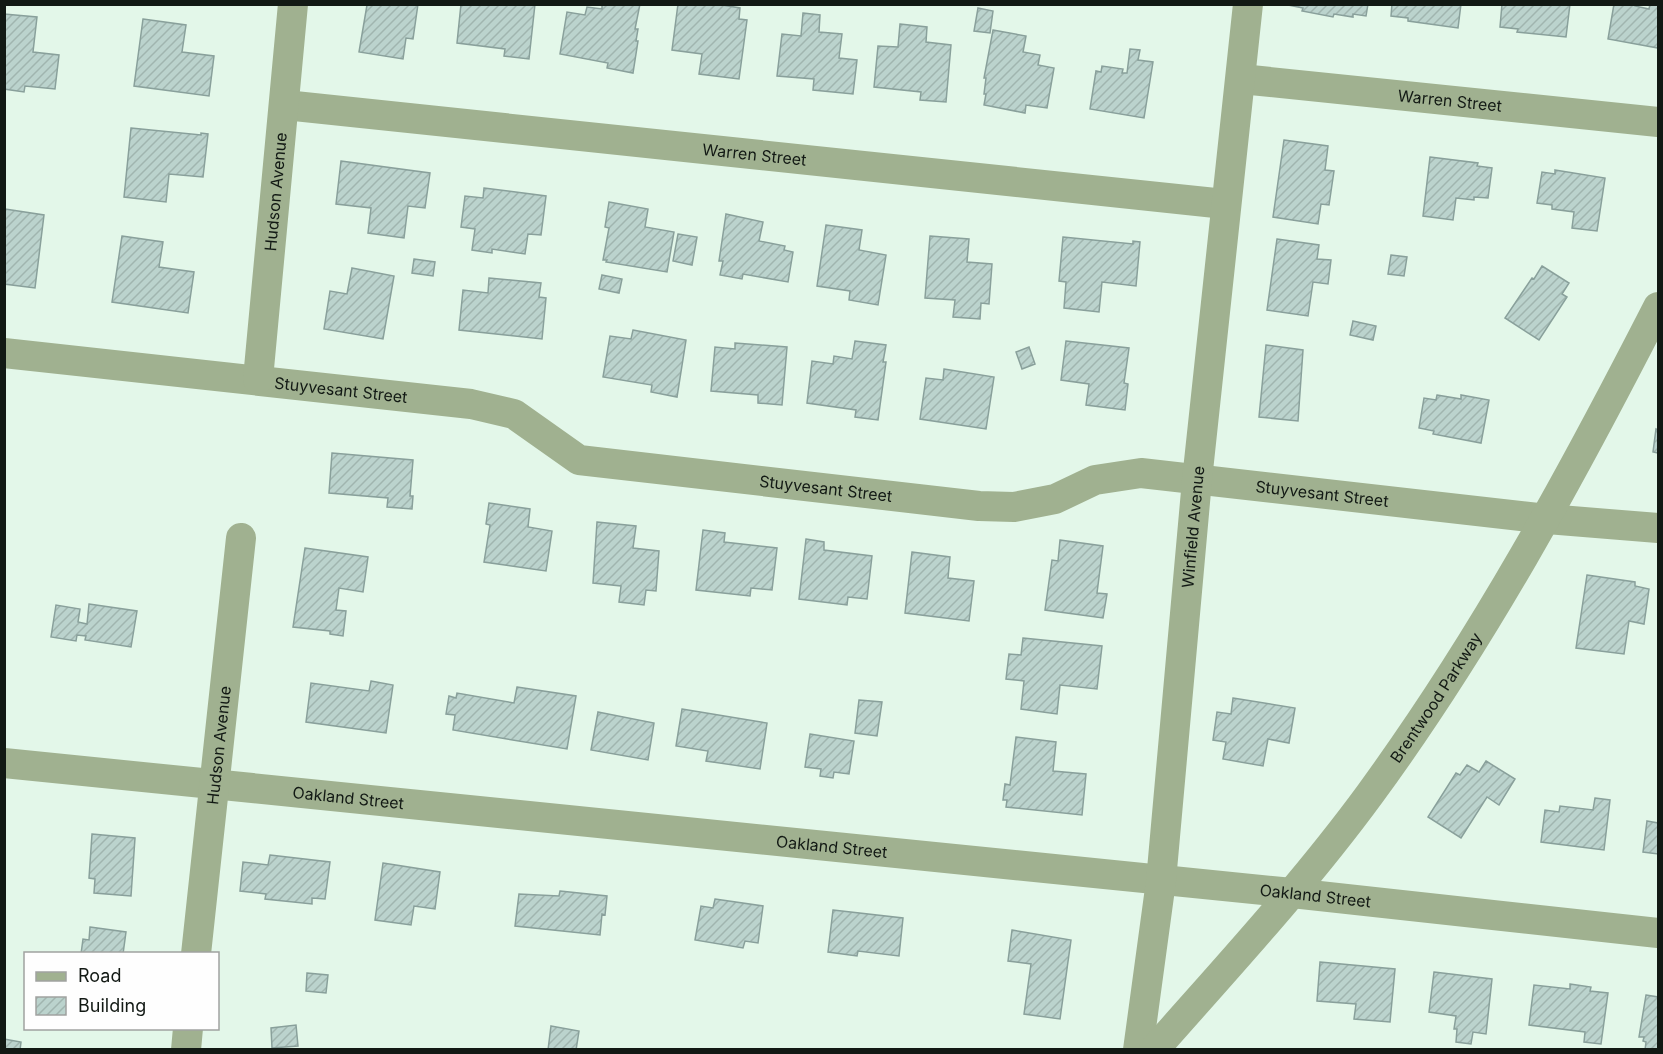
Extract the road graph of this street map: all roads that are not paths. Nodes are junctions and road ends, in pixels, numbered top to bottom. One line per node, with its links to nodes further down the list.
1 (293, 4): 4 (street, Hudson Avenue)
2 (1248, 4): 3 (street, Winfield Avenue)
3 (1241, 79): 5 (street, Warren Street); 6 (street, Winfield Avenue)
4 (285, 105): 6 (street, Warren Street); 9 (street, Hudson Avenue)
5 (1659, 122)
6 (1226, 204): 10 (street, Winfield Avenue)
7 (1659, 307): 11 (street, Brentwood Parkway)
8 (4, 354): 9 (street, Stuyvesant Street)
9 (258, 379): 10 (street, Stuyvesant Street)
10 (1197, 480): 11 (street, Stuyvesant Street); 16 (street, Winfield Avenue)
11 (1547, 519): 12 (street, Stuyvesant Street); 17 (street, Brentwood Parkway)
12 (1659, 528)
13 (241, 538): 15 (street, Hudson Avenue)
14 (4, 764): 15 (street, Oakland Street)
15 (213, 784): 16 (street, Oakland Street); 19 (street, Hudson Avenue)
16 (1161, 881): 17 (street, Oakland Street); 22 (street, Winfield Avenue)
17 (1292, 894): 18 (street, Oakland Street); 23 (street, Brentwood Parkway)
18 (1659, 933)
19 (196, 952)
20 (188, 1030): 21 (street)
21 (186, 1050)
22 (1138, 1050)
23 (1154, 1050)

